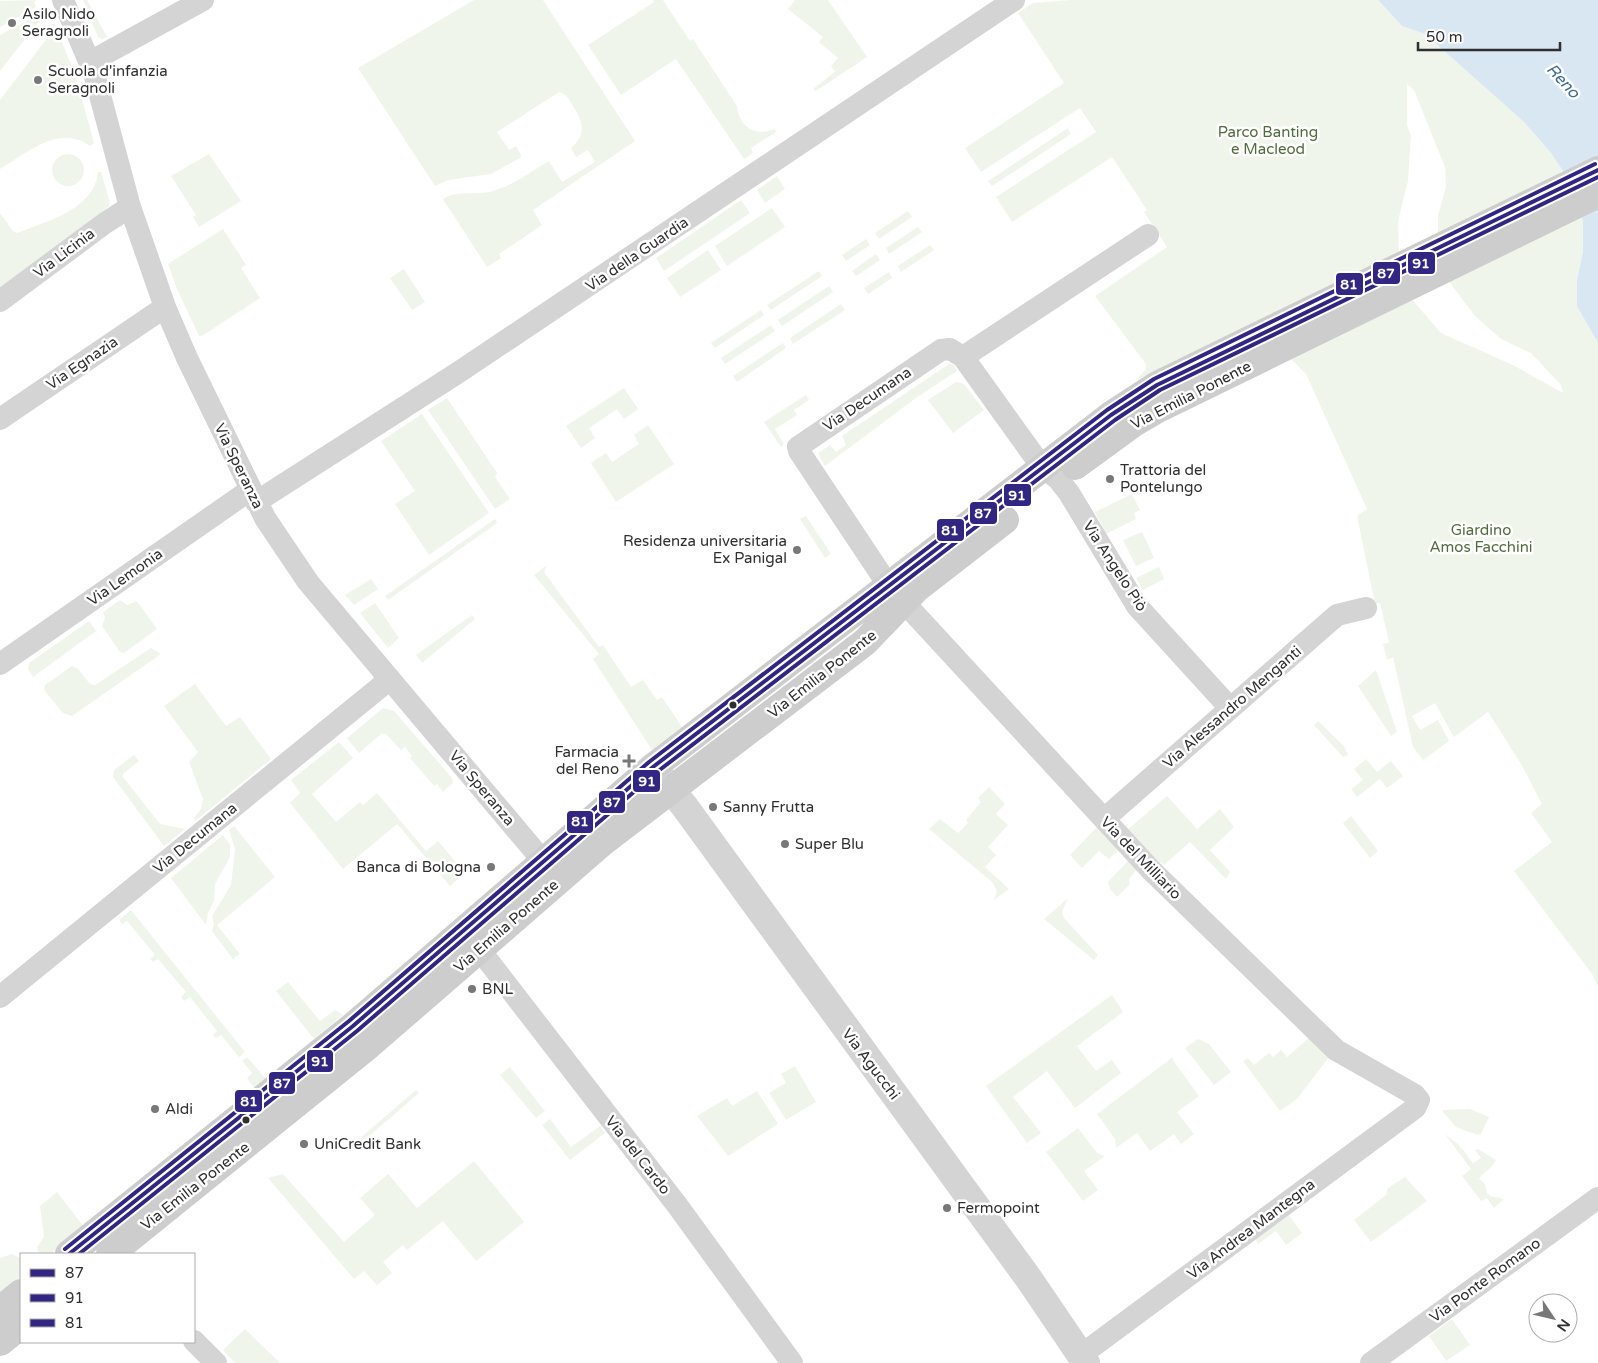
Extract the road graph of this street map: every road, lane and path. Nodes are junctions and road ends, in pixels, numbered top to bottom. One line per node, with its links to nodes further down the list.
1 (63, 0): 4 (street, Via Speranza)
2 (203, 0): 4 (street)
3 (1014, 0): 15 (street, Via della Guardia)
4 (90, 62): 7 (street, Via Speranza)
5 (1598, 170): 12 (main road, Via Emilia Ponente)
6 (1598, 194): 12 (main road, Via Emilia Ponente)
7 (130, 207): 9 (street, Via Licinia); 10 (street, Via Speranza)
8 (1148, 235): 11 (street)
9 (0, 301)
10 (165, 307): 13 (street, Via Egnazia); 15 (street, Via Speranza)
11 (962, 357): 14 (street); 16 (street, Via Decumana)
12 (1162, 395): 14 (main road, Via Emilia Ponente)
13 (0, 419)
14 (1050, 473): 16 (main road, Via Emilia Ponente); 20 (street, Via Angelo Piò)
15 (253, 496): 18 (street, Via Lemonia); 19 (street, Via Speranza)
16 (895, 593): 21 (main road, Via Emilia Ponente); 22 (main road, Via Emilia Ponente); 23 (street, Via del Milliario)
17 (1366, 608): 20 (street, Via Alessandro Menganti)
18 (0, 664)
19 (390, 679): 24 (street, Via Speranza); 26 (street, Via Decumana)
20 (1230, 708): 23 (street, Via Alessandro Menganti)
21 (653, 767): 22 (street, Via Agucchi); 24 (main road, Via Emilia Ponente)
22 (671, 789): 25 (main road, Via Emilia Ponente); 36 (street, Via Agucchi)
23 (1104, 819): 27 (street, Via del Milliario)
24 (543, 861): 29 (main road, Via Emilia Ponente)
25 (479, 949): 30 (main road, Via Emilia Ponente); 38 (street, Via del Cardo)
26 (0, 997)
27 (1419, 1102): 36 (street, Via Andrea Mantegna)
28 (1598, 1198): 39 (street, Via Ponte Romano)
29 (71, 1253)
30 (112, 1253)
31 (20, 1294): 32 (main road)
32 (0, 1310)
33 (20, 1326): 34 (main road)
34 (0, 1342)
35 (195, 1342): 37 (street)
36 (1084, 1359)
37 (216, 1363)
38 (792, 1363)
39 (1371, 1363)

